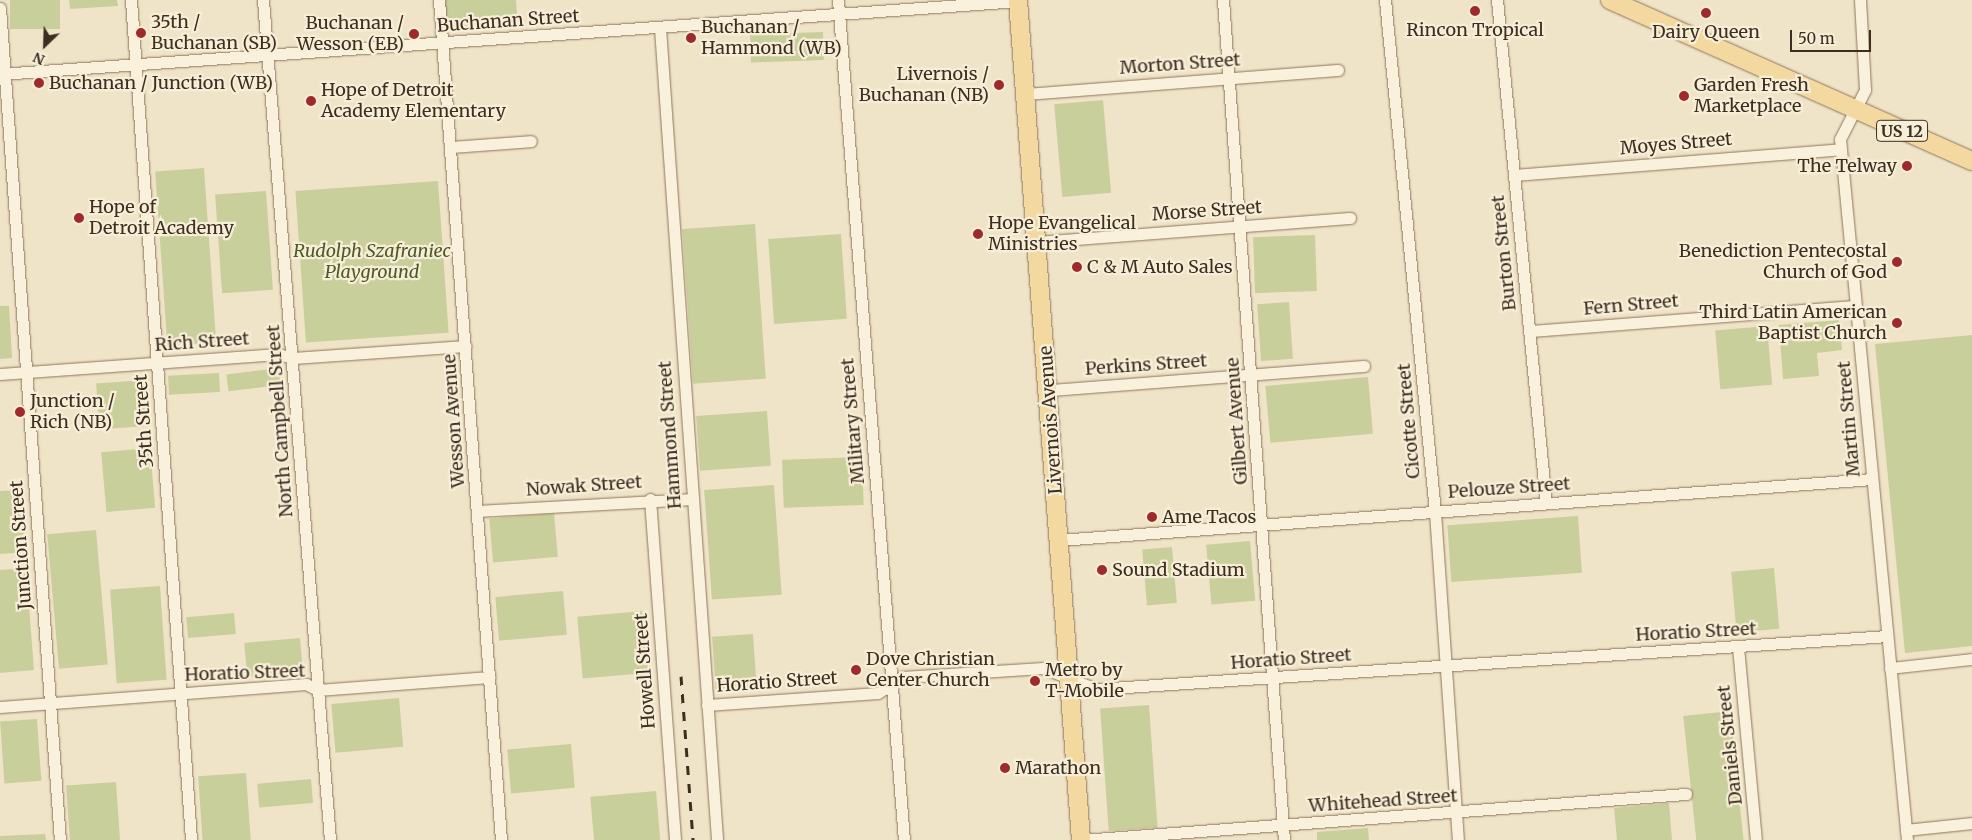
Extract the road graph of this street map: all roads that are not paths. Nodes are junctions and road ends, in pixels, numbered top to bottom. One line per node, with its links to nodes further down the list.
1 (131, 0): 16 (street, 35th Street)
2 (263, 0): 15 (street, North Campbell Street)
3 (439, 0): 14 (street, Wesson Avenue)
4 (838, 0): 12 (street, Military Street)
5 (1223, 0): 19 (street, Gilbert Avenue)
6 (1385, 0): 45 (street, Cicotte Street)
7 (1497, 0): 26 (street, Burton Street)
8 (1610, 0): 21 (main road, US 12)
9 (1860, 0): 21 (street, Martin Street)
10 (1018, 1): 12 (street, Buchanan Street); 20 (main road, Livernois Avenue)
11 (0, 8): 18 (street, Junction Street)
12 (839, 14): 13 (street, Buchanan Street); 56 (street, Military Street)
13 (660, 28): 14 (street, Buchanan Street); 42 (street, Hammond Street)
14 (442, 44): 15 (street, Buchanan Street); 23 (street, Wesson Avenue)
15 (267, 55): 16 (street, Buchanan Street); 33 (street, North Campbell Street)
16 (136, 64): 18 (street, Buchanan Street); 34 (street, 35th Street)
17 (1338, 70): 19 (street, Morton Street)
18 (2, 74): 36 (street, Junction Street)
19 (1230, 78): 20 (street, Morton Street); 28 (street, Gilbert Avenue)
20 (1025, 94): 29 (main road, Livernois Avenue)
21 (1855, 111): 24 (street, Martin Street); 25 (main road, US 12)
22 (531, 141): 23 (street)
23 (450, 147): 32 (street, Wesson Avenue)
24 (1841, 149): 26 (street, Moyes Street); 30 (street, Martin Street)
25 (1972, 161)
26 (1514, 175): 31 (street, Burton Street)
27 (1350, 218): 28 (street, Morse Street)
28 (1241, 226): 29 (street, Morse Street); 38 (street, Gilbert Avenue)
29 (1036, 242): 39 (main road, Livernois Avenue)
30 (1855, 306): 31 (street, Fern Street); 40 (street, Martin Street)
31 (1530, 332): 43 (street, Burton Street)
32 (466, 346): 33 (street, Rich Street); 44 (street, Wesson Avenue)
33 (293, 358): 34 (street, Rich Street); 57 (street, North Campbell Street)
34 (157, 362): 36 (street, Rich Street); 58 (street, 35th Street)
35 (1364, 366): 38 (street, Perkins Street)
36 (26, 372): 37 (street, Rich Street); 59 (street, Junction Street)
37 (0, 374)
38 (1251, 375): 39 (street, Perkins Street); 46 (street, Gilbert Avenue)
39 (1050, 390): 47 (main road, Livernois Avenue)
40 (1872, 479): 43 (street, Pelouze Street); 48 (street, Martin Street)
41 (650, 499): 42 (street, Nowak Street); 44 (street, Nowak Street); 71 (street, Howell Street)
42 (692, 499): 60 (street, Hammond Street)
43 (1546, 503): 45 (street, Pelouze Street)
44 (478, 511): 53 (street, Wesson Avenue)
45 (1435, 512): 46 (street, Pelouze Street); 51 (street, Cicotte Street)
46 (1262, 525): 47 (street, Pelouze Street); 54 (street, Gilbert Avenue)
47 (1059, 540): 55 (main road, Livernois Avenue)
48 (1887, 636): 49 (street, Horatio Street); 52 (street, Martin Street)
49 (1738, 647): 51 (street, Horatio Street); 77 (street, Daniels Street)
50 (1972, 659): 52 (street)
51 (1446, 666): 54 (street, Horatio Street); 63 (street, Cicotte Street)
52 (1890, 668): 66 (street, Martin Street)
53 (490, 677): 57 (street, Horatio Street); 70 (street, Wesson Avenue)
54 (1273, 678): 55 (street, Horatio Street); 65 (street, Gilbert Avenue)
55 (1070, 681): 56 (street, Horatio Street); 74 (main road, Livernois Avenue)
56 (892, 685): 60 (street, Horatio Street); 73 (street, Military Street)
57 (318, 690): 58 (street, Horatio Street); 69 (street, North Campbell Street)
58 (181, 693): 59 (street, Horatio Street); 68 (street, 35th Street)
59 (50, 703): 61 (street, Horatio Street); 67 (street, Junction Street)
60 (707, 705): 72 (street, Hammond Street)
61 (0, 707)
62 (1686, 794): 63 (street, Whitehead Street)
63 (1456, 813): 65 (street, Whitehead Street); 76 (street, Cicotte Street)
64 (1972, 823): 66 (street)
65 (1283, 826): 74 (street, Whitehead Street); 75 (street, Gilbert Avenue)
66 (1906, 835)
67 (60, 840)
68 (191, 840)
69 (330, 840)
70 (501, 840)
71 (674, 840)
72 (717, 840)
73 (904, 840)
74 (1082, 840)
75 (1284, 840)
76 (1458, 840)
77 (1756, 840)

